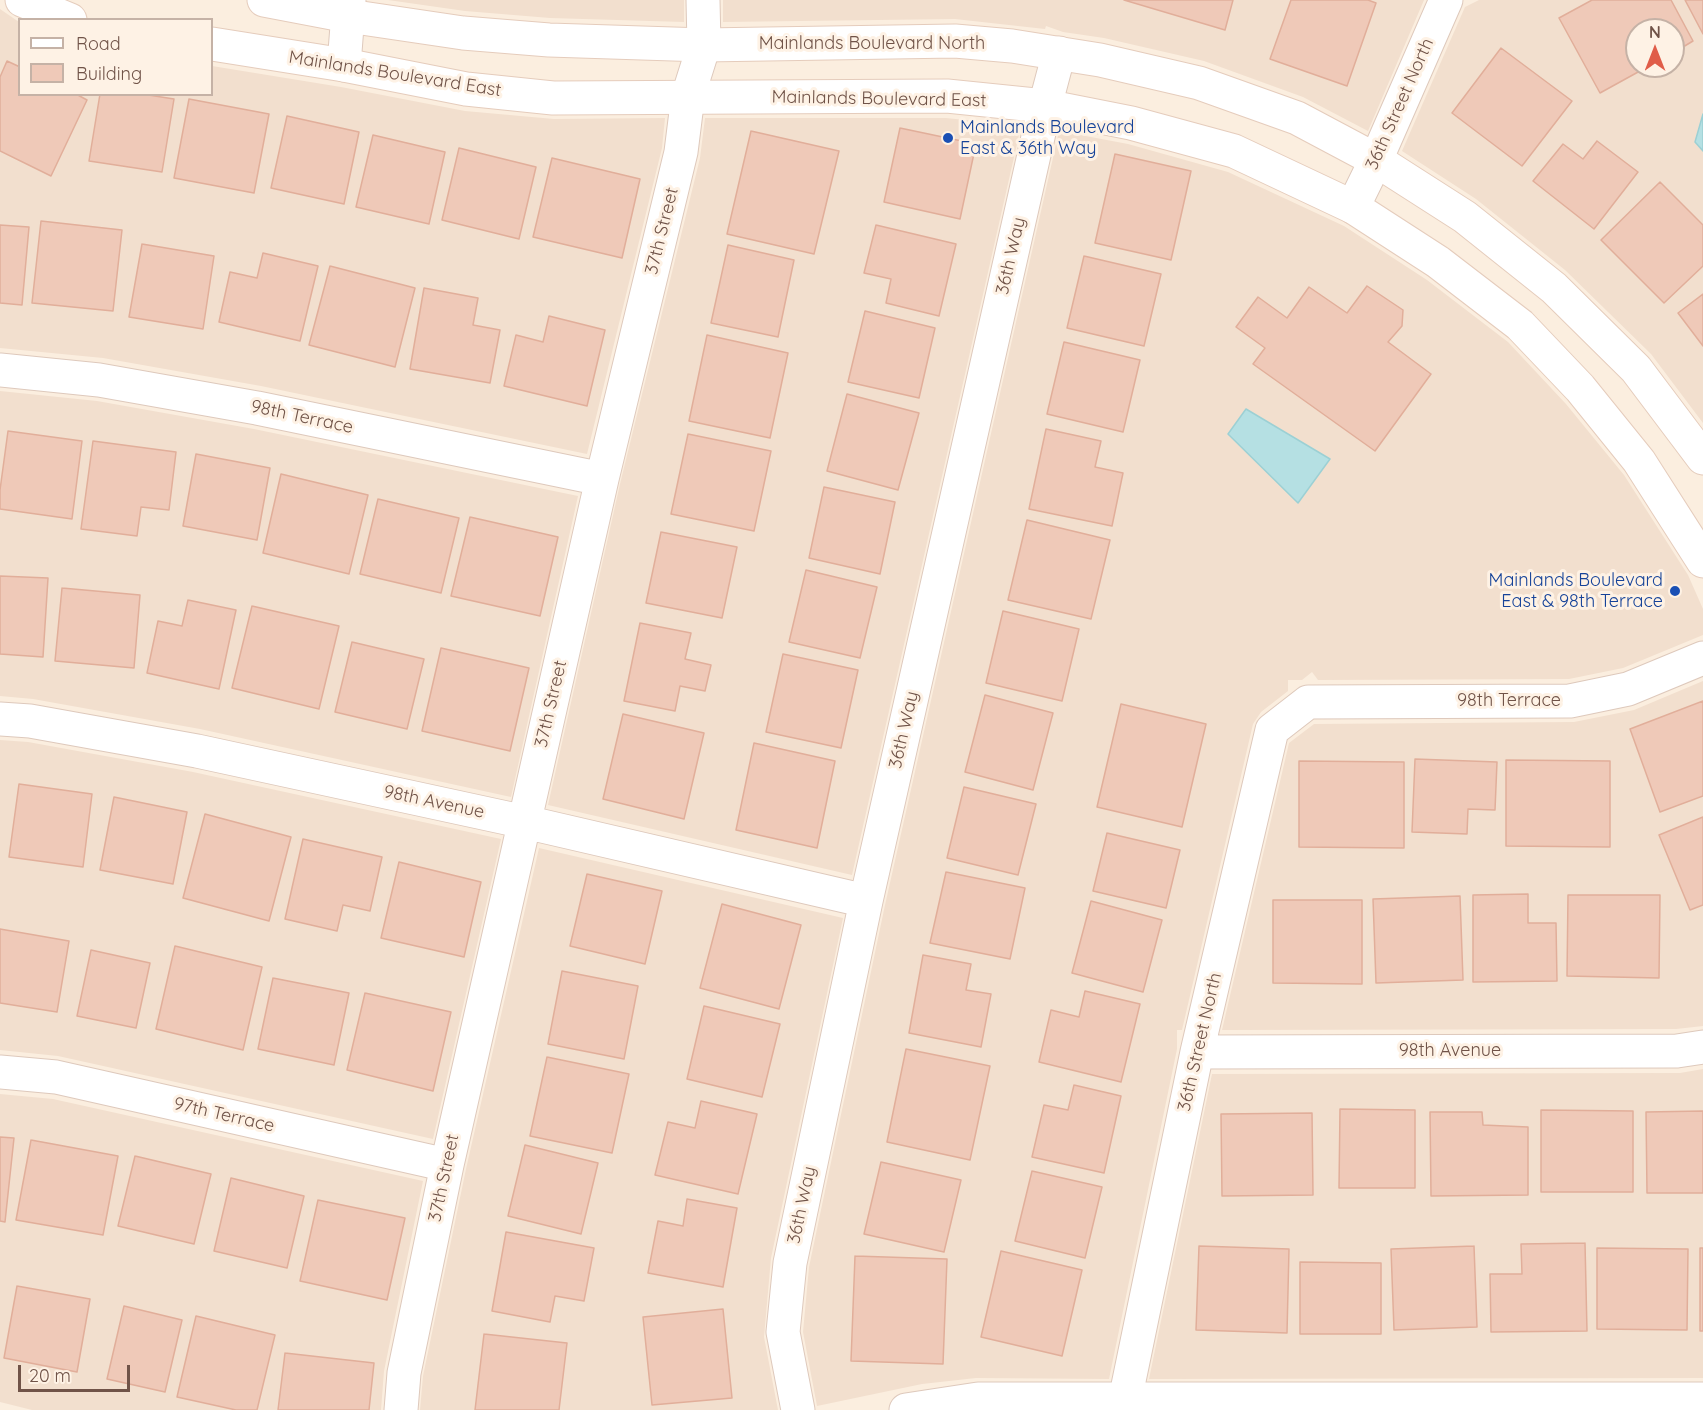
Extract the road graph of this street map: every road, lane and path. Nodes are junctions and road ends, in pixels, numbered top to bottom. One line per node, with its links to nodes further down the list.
1 (22, 0): 6 (street)
2 (264, 0): 5 (street, Mainlands Boulevard North)
3 (703, 0): 8 (street, 37th Street)
4 (1446, 0): 13 (street, 36th Street North)
5 (348, 8): 8 (street, Mainlands Boulevard North); 10 (street)
6 (65, 18)
7 (213, 44): 10 (street, Mainlands Boulevard East)
8 (704, 45): 9 (street, Mainlands Boulevard North); 11 (street, 37th Street)
9 (1059, 53): 12 (street, 36th Way); 13 (street, Mainlands Boulevard North)
10 (344, 65): 11 (street, Mainlands Boulevard East)
11 (688, 96): 12 (street, Mainlands Boulevard East); 17 (street, 37th Street)
12 (1045, 106): 14 (street, Mainlands Boulevard East); 23 (street, 36th Way)
13 (1376, 160): 14 (street, 36th Street North); 16 (street, Mainlands Boulevard North)
14 (1353, 207): 18 (street, Mainlands Boulevard East)
15 (0, 370): 17 (street, 98th Terrace)
16 (1703, 458)
17 (602, 479): 22 (street, 37th Street)
18 (1703, 561)
19 (1703, 658): 20 (street, 98th Terrace)
20 (1308, 702): 25 (street, 36th Street North)
21 (0, 718): 22 (street, 98th Avenue)
22 (525, 822): 23 (street, 98th Avenue); 27 (street, 37th Street)
23 (866, 901): 31 (street, 36th Way)
24 (1703, 1047): 25 (street, 98th Avenue)
25 (1197, 1052): 29 (street, 36th Street North)
26 (0, 1072): 27 (street, 97th Terrace)
27 (447, 1165): 30 (street, 37th Street)
28 (1703, 1399): 29 (street)
29 (1125, 1400): 32 (street)
30 (401, 1410)
31 (798, 1410)
32 (906, 1410)

